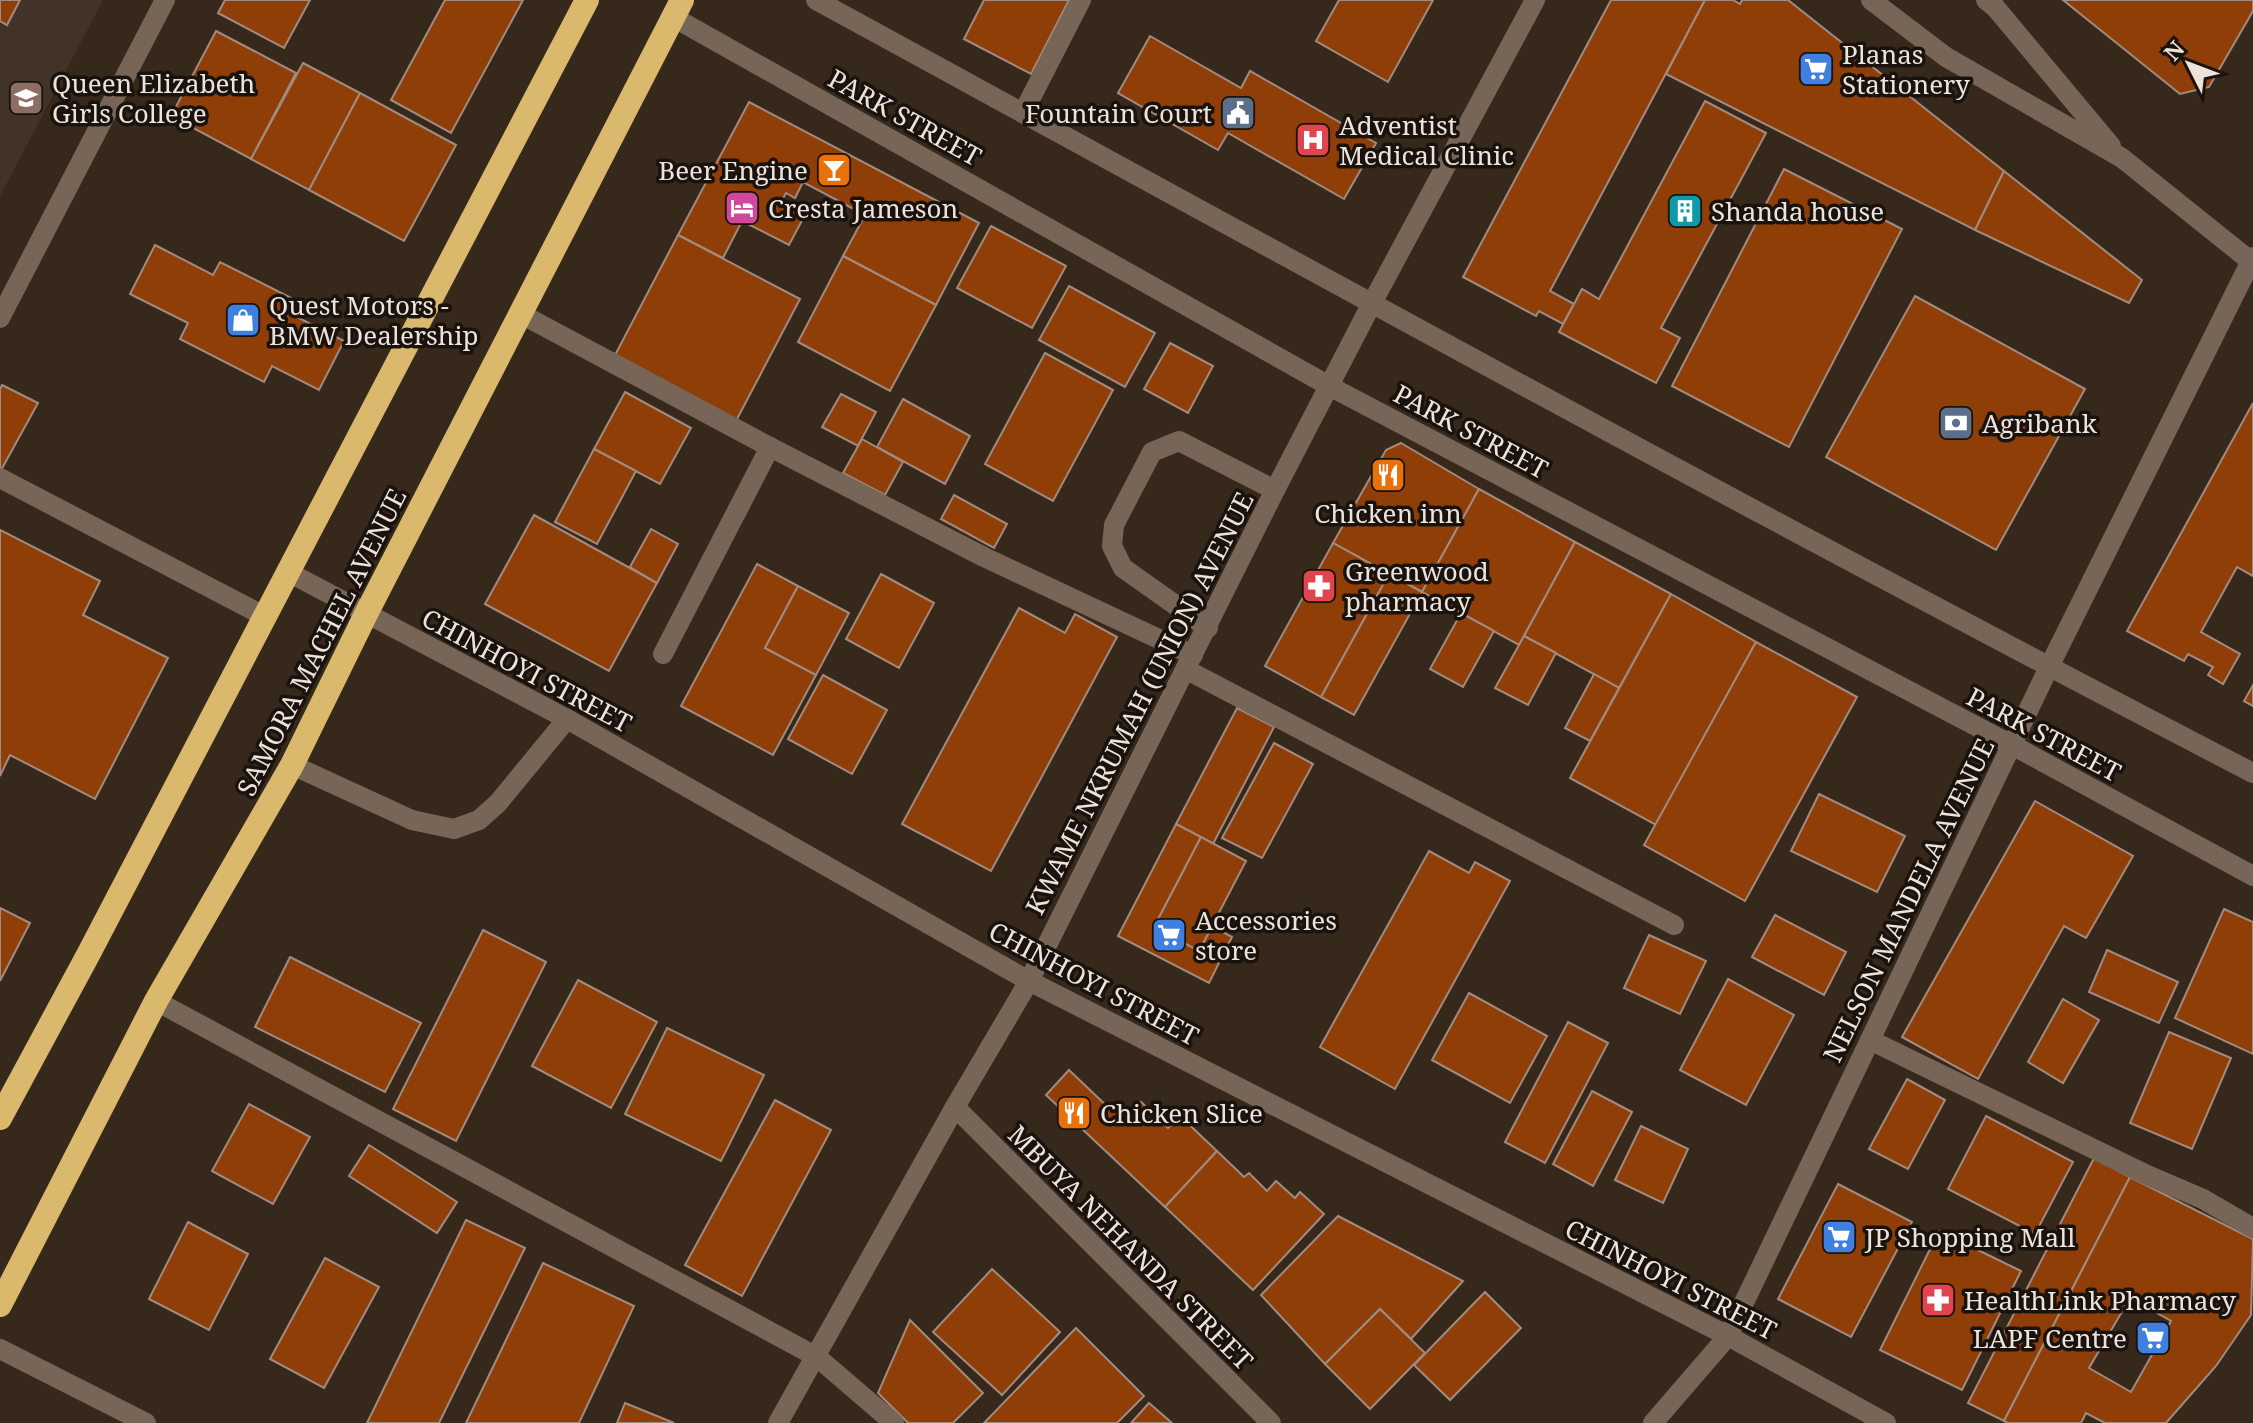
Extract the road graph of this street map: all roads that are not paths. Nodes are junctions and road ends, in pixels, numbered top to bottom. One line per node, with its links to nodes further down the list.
1 (165, 0): 14 (street)
2 (587, 0): 19 (highway)
3 (816, 0): 9 (street)
4 (1081, 0): 9 (street)
5 (1535, 0): 12 (street, KWAME NKRUMAH (UNION) AVENUE)
6 (1871, 0): 10 (street)
7 (1986, 0): 10 (street)
8 (678, 8): 13 (highway, SAMORA MACHEL AVENUE); 15 (street, PARK STREET)
9 (1023, 113): 12 (street)
10 (2122, 158): 11 (street)
11 (2252, 260): 25 (street, NELSON MANDELA AVENUE)
12 (1371, 305): 15 (street, KWAME NKRUMAH (UNION) AVENUE); 25 (street)
13 (521, 314): 16 (street); 20 (highway, SAMORA MACHEL AVENUE)
14 (0, 318)
15 (1331, 387): 18 (street, KWAME NKRUMAH (UNION) AVENUE); 27 (street, PARK STREET)
16 (770, 447): 23 (street); 24 (street)
17 (0, 478): 21 (street)
18 (1275, 490): 22 (street, KWAME NKRUMAH (UNION) AVENUE); 22 (street)
19 (288, 572): 20 (street, CHINHOYI STREET); 21 (highway)
20 (366, 614): 26 (street, CHINHOYI STREET); 28 (highway, SAMORA MACHEL AVENUE)
21 (264, 616): 36 (highway)
22 (1208, 628): 24 (street, KWAME NKRUMAH (UNION) AVENUE)
23 (663, 654)
24 (1190, 663): 31 (street); 32 (street, KWAME NKRUMAH (UNION) AVENUE)
25 (2049, 667): 27 (street, NELSON MANDELA AVENUE); 29 (street)
26 (567, 719): 28 (street); 32 (street, CHINHOYI STREET)
27 (2012, 745): 30 (street, PARK STREET); 34 (street, NELSON MANDELA AVENUE)
28 (292, 765): 33 (highway, SAMORA MACHEL AVENUE)
29 (2253, 773)
30 (2253, 876)
31 (1674, 925)
32 (1029, 981): 35 (street, KWAME NKRUMAH (UNION) AVENUE); 39 (street, CHINHOYI STREET)
33 (156, 1001): 38 (highway, SAMORA MACHEL AVENUE); 41 (street)
34 (1870, 1040): 37 (street); 39 (street, NELSON MANDELA AVENUE)
35 (955, 1107): 41 (street, KWAME NKRUMAH (UNION) AVENUE); 45 (street, MBUYA NEHANDA STREET)
36 (0, 1118)
37 (2253, 1228)
38 (0, 1305)
39 (1728, 1336): 46 (street, NELSON MANDELA AVENUE); 47 (street, CHINHOYI STREET)
40 (0, 1349): 42 (street)
41 (817, 1357): 43 (street, KWAME NKRUMAH (UNION) AVENUE); 44 (street)
42 (146, 1423)
43 (778, 1423)
44 (894, 1423)
45 (1271, 1423)
46 (1653, 1423)
47 (1886, 1423)

